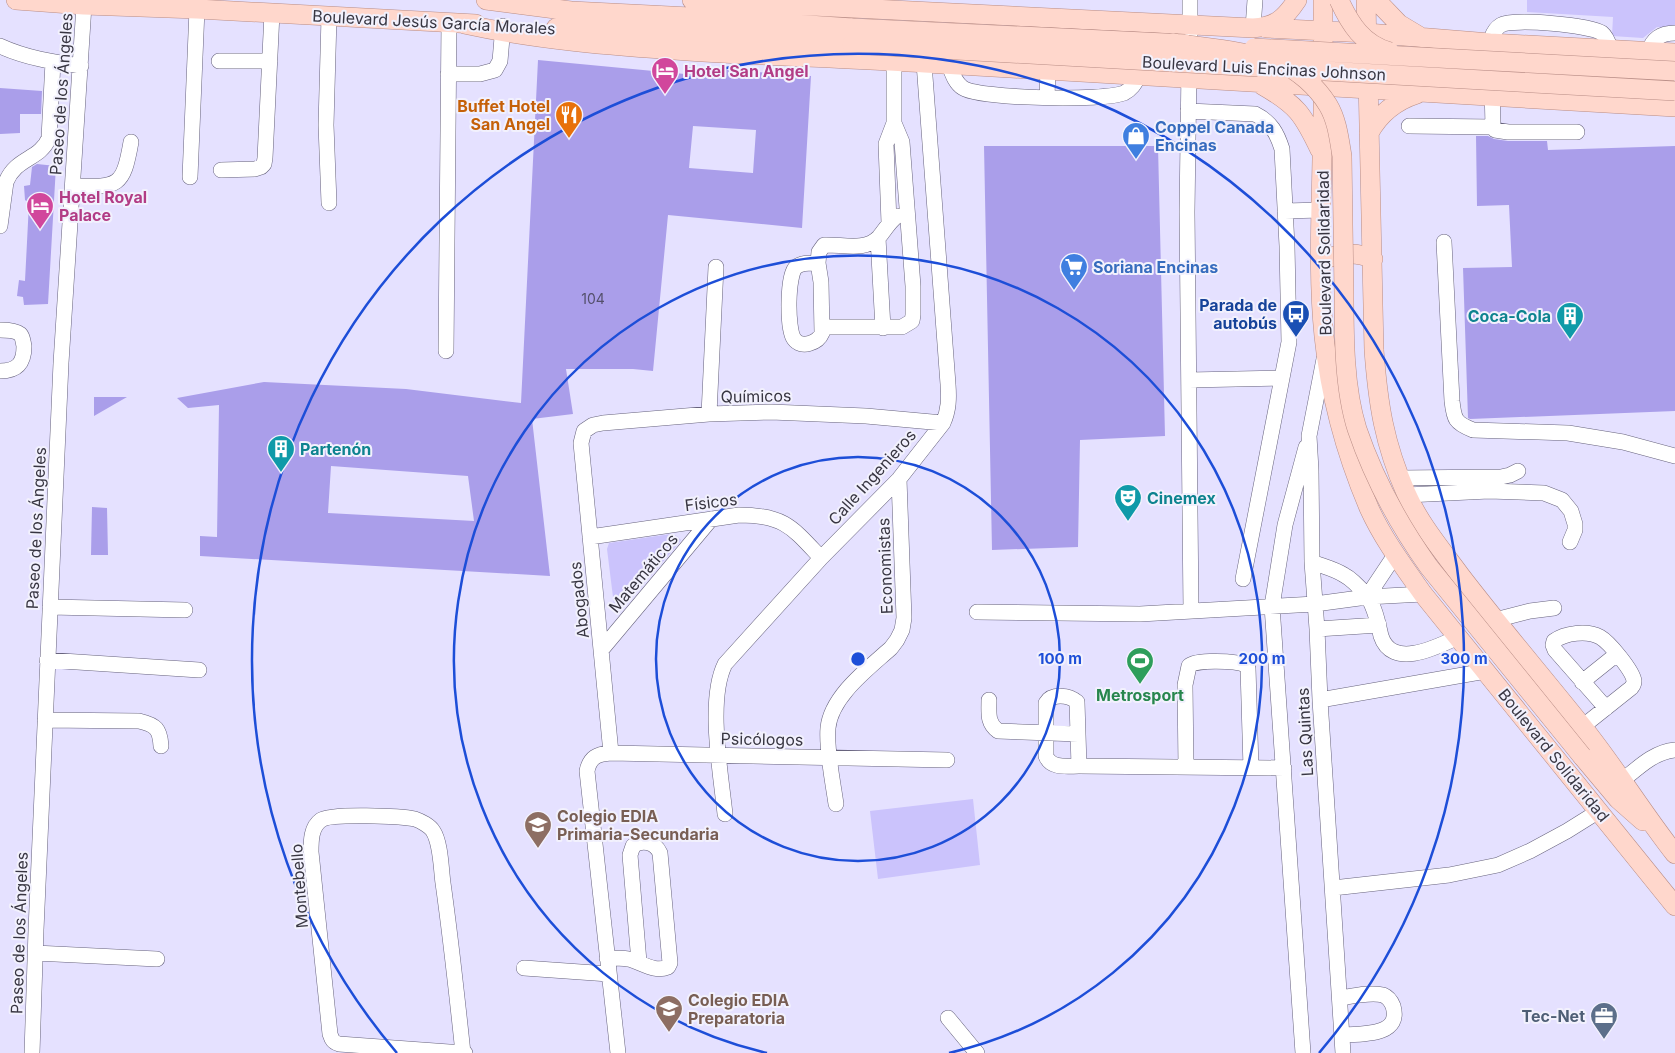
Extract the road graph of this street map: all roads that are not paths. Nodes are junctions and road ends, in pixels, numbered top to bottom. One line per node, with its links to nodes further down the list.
1 (16, 0): 13 (main road, Boulevard Jesús García Morales)
2 (692, 0): 3 (main road)
3 (698, 0): 14 (main road)
4 (1190, 0): 19 (street)
5 (1255, 0): 20 (street)
6 (1297, 0): 20 (main road)
7 (1322, 0): 22 (main road, Boulevard Solidaridad)
8 (1339, 0): 44 (main road, bridge)
9 (1366, 0): 23 (main road)
10 (1376, 0): 26 (main road)
11 (503, 1): 12 (main road, Boulevard Jesús García Morales)
12 (550, 4): 25 (main road, Boulevard Jesús García Morales)
13 (84, 6): 15 (main road, Boulevard Jesús García Morales); 38 (street, Paseo de los Ángeles)
14 (964, 7): 19 (main road)
15 (197, 10): 16 (main road, Boulevard Jesús García Morales); 62 (street)
16 (272, 14): 17 (main road, Boulevard Jesús García Morales); 33 (street)
17 (328, 17): 18 (main road, Boulevard Jesús García Morales); 64 (street)
18 (456, 23): 21 (main road, Boulevard Jesús García Morales); 41 (street)
19 (1191, 26): 20 (main road); 43 (street)
20 (1260, 28): 22 (main road)
21 (502, 29): 25 (main road, Boulevard Jesús García Morales); 35 (main road); 41 (street)
22 (1323, 30): 23 (main road); 46 (main road, Boulevard Solidaridad)
23 (1367, 33): 26 (main road); 47 (main road)
24 (1675, 33): 30 (street)
25 (852, 36): 27 (main road, Boulevard Luis Encinas Johnson, bridge); 44 (main road, Boulevard Luis Encinas Johnson, bridge)
26 (1422, 38): 28 (main road)
27 (1173, 43): 40 (main road, Boulevard Luis Encinas Johnson, bridge); 139 (main road, bridge)
28 (1490, 44): 30 (main road); 51 (street)
29 (0, 46): 34 (street)
30 (1648, 52): 31 (main road)
31 (1675, 54)
32 (220, 61): 33 (street)
33 (270, 61): 61 (street)
34 (53, 62): 38 (street); 69 (street)
35 (894, 62): 36 (main road); 54 (street)
36 (924, 63): 37 (main road); 85 (street, Calle Ingenieros)
37 (949, 65): 39 (main road); 50 (street)
38 (81, 66): 63 (street, Paseo de los Ángeles)
39 (1048, 70): 42 (main road); 50 (street)
40 (1675, 72)
41 (448, 74): 80 (street)
42 (1139, 76): 43 (main road); 50 (street)
43 (1189, 78): 45 (main road); 53 (street)
44 (1507, 82): 48 (main road, Boulevard Luis Encinas Johnson, bridge)
45 (1259, 83): 46 (main road); 60 (main road)
46 (1323, 88): 47 (main road); 60 (main road, Boulevard Solidaridad)
47 (1368, 90): 49 (main road); 57 (main road)
48 (1675, 92)
49 (1421, 93): 51 (main road); 57 (main road)
50 (1047, 96)
51 (1492, 98): 52 (main road); 56 (street)
52 (1675, 107)
53 (1188, 111): 67 (street); 83 (street)
54 (894, 123): 65 (street); 68 (street)
55 (1409, 126): 56 (street)
56 (1493, 127): 58 (street)
57 (1369, 132): 72 (main road)
58 (1577, 132)
59 (131, 142): 63 (street)
60 (1322, 156): 66 (main road, Boulevard Solidaridad)
61 (221, 170)
62 (190, 177)
63 (73, 186): 103 (street, Paseo de los Ángeles)
64 (328, 203)
65 (907, 210): 68 (street); 77 (street)
66 (1320, 210): 67 (street); 73 (main road, Boulevard Solidaridad)
67 (1285, 211): 82 (street)
68 (890, 223): 70 (street)
69 (0, 226)
70 (878, 238): 74 (street); 77 (street)
71 (1444, 242): 88 (street)
72 (1373, 259): 73 (main road); 91 (main road)
73 (1321, 260): 79 (main road, Boulevard Solidaridad)
74 (818, 263): 76 (street); 76 (street)
75 (716, 268): 84 (street)
76 (822, 328): 77 (street)
77 (883, 328)
78 (0, 330): 81 (street)
79 (1326, 350): 86 (street, Las Quintas); 95 (main road, Boulevard Solidaridad)
80 (446, 351)
81 (0, 371)
82 (1282, 378): 83 (street); 98 (street)
83 (1189, 380): 106 (street)
84 (709, 414): 85 (street, Químicos); 87 (street, Químicos)
85 (943, 423): 90 (street, Calle Ingenieros)
86 (1310, 436): 97 (street, Las Quintas); 102 (street, Las Quintas)
87 (581, 443): 93 (street, Abogados)
88 (1675, 456)
89 (1518, 471): 91 (street)
90 (899, 479): 96 (street, Calle Ingenieros); 129 (street, Economistas)
91 (1403, 486): 94 (street); 108 (main road)
92 (711, 519): 93 (street, Físicos); 96 (street, Físicos); 112 (street, Matemáticos)
93 (590, 537): 112 (street, Abogados)
94 (1570, 542)
95 (1395, 554): 99 (main road, Boulevard Solidaridad); 100 (street)
96 (821, 558): 128 (street, Calle Ingenieros)
97 (1312, 562): 100 (street); 101 (street, Las Quintas)
98 (1243, 578)
99 (1424, 594): 100 (street); 111 (main road, Boulevard Solidaridad)
100 (1368, 597): 101 (street); 109 (street)
101 (1315, 604): 102 (street); 110 (street, Las Quintas)
102 (1272, 606): 106 (street); 134 (street, Las Quintas)
103 (50, 607): 105 (street); 114 (street, Paseo de los Ángeles)
104 (1554, 608): 108 (street)
105 (185, 610)
106 (1191, 611): 107 (street)
107 (977, 612)
108 (1495, 620): 122 (main road)
109 (1379, 626): 110 (street); 111 (street)
110 (1317, 629): 119 (street, Las Quintas)
111 (1458, 637): 116 (main road, Boulevard Solidaridad)
112 (602, 649): 127 (street, Abogados)
113 (1617, 654): 117 (street); 117 (street); 120 (street)
114 (47, 660): 115 (street); 121 (street, Paseo de los Ángeles)
115 (199, 670)
116 (1486, 671): 119 (street); 137 (main road, Boulevard Solidaridad)
117 (1582, 682): 120 (street)
118 (989, 700): 123 (street)
119 (1320, 700): 140 (street, Las Quintas)
120 (1606, 708): 122 (street)
121 (45, 720): 125 (street); 143 (street, Paseo de los Ángeles)
122 (1582, 727): 135 (main road)
123 (1046, 733): 124 (street); 124 (street); 131 (street)
124 (1078, 734): 131 (street)
125 (162, 746)
126 (1675, 750): 135 (street)
127 (611, 754): 128 (street, Psicólogos); 144 (street, Psicólogos)
128 (719, 756): 129 (street, Psicólogos); 138 (street, Calle Ingenieros)
129 (830, 758): 130 (street, Psicólogos); 136 (street, Economistas)
130 (947, 760)
131 (1079, 766): 132 (street)
132 (1186, 767): 133 (street); 133 (street)
133 (1251, 768): 134 (street)
134 (1284, 768): 156 (street, Las Quintas)
135 (1623, 780): 139 (main road)
136 (836, 804)
137 (1599, 810): 140 (street); 141 (main road, Boulevard Solidaridad)
138 (725, 814)
139 (1670, 847)
140 (1333, 888): 149 (street, Las Quintas)
141 (1668, 893): 142 (main road, Boulevard Solidaridad)
142 (1675, 906)
143 (35, 953): 145 (street); 152 (street, Paseo de los Ángeles)
144 (608, 958): 146 (street); 148 (street)
145 (157, 959)
146 (639, 962): 146 (street)
147 (524, 968): 148 (street)
148 (609, 974): 154 (street)
149 (1340, 998): 151 (street, Las Quintas); 151 (street)
150 (948, 1018): 155 (street)
151 (1342, 1034): 157 (street, Las Quintas)
152 (32, 1053)
153 (464, 1053): 153 (street, Montebello)
154 (618, 1053)
155 (977, 1053)
156 (1303, 1053)
157 (1343, 1053)

